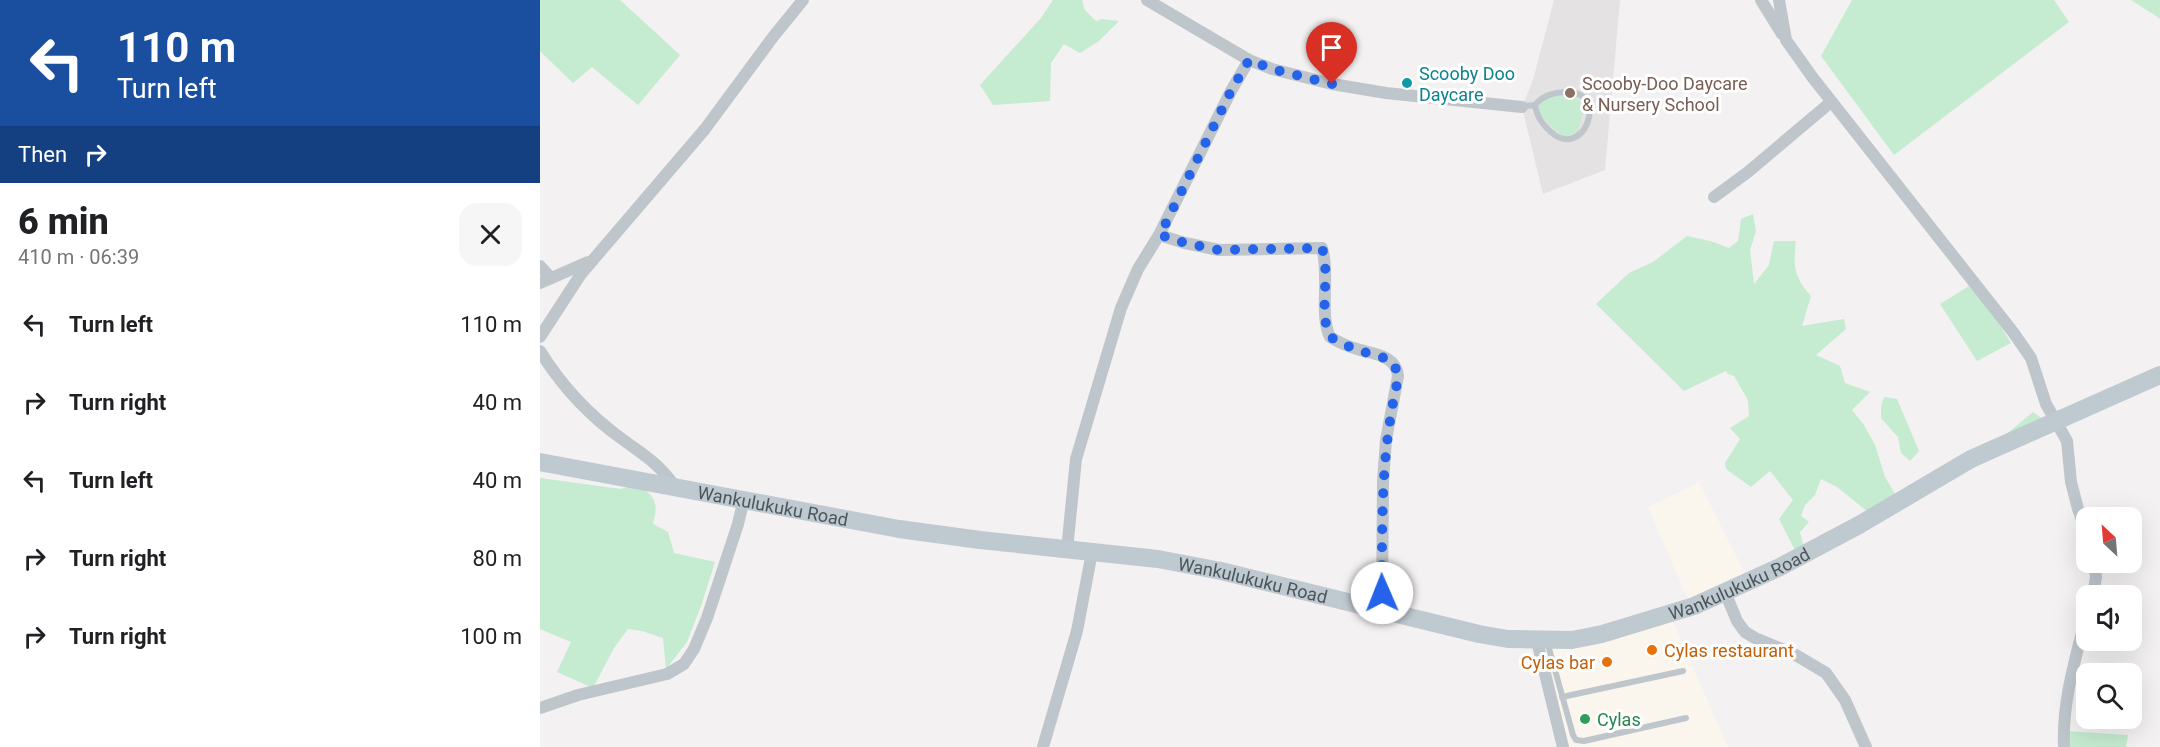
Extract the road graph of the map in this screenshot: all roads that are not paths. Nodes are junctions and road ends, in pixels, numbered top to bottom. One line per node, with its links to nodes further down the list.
1 (803, 0): 12 (street)
2 (1147, 0): 6 (street)
3 (1761, 0): 5 (street)
4 (1779, 0): 5 (street)
5 (1786, 40): 7 (street)
6 (1249, 60): 9 (street); 11 (street)
7 (1831, 102): 10 (street); 18 (street)
8 (1535, 105): 8 (lane); 9 (lane)
9 (1524, 106)
10 (1714, 197)
11 (1160, 235): 23 (street); 26 (street)
12 (592, 260): 14 (street); 15 (street)
13 (540, 266): 14 (street)
14 (545, 280)
15 (540, 337)
16 (540, 351): 20 (street)
17 (2160, 375): 18 (main road, Wankulukuku Road)
18 (2055, 420): 22 (street); 25 (main road, Wankulukuku Road)
19 (540, 462): 20 (main road, Wankulukuku Road)
20 (678, 489): 21 (main road, Wankulukuku Road)
21 (744, 499): 23 (main road, Wankulukuku Road); 31 (street)
22 (2077, 507)
23 (1066, 550): 24 (main road, Wankulukuku Road)
24 (1092, 552): 26 (main road, Wankulukuku Road); 33 (street)
25 (1725, 592): 27 (main road, Wankulukuku Road); 35 (street)
26 (1382, 610): 27 (main road, Wankulukuku Road)
27 (1542, 640): 30 (lane); 34 (street)
28 (2078, 651): 36 (street)
29 (1683, 671): 30 (lane)
30 (1562, 697): 32 (lane)
31 (540, 708)
32 (1686, 718)
33 (1043, 747)
34 (1563, 747)
35 (1866, 747)
36 (2064, 747)

